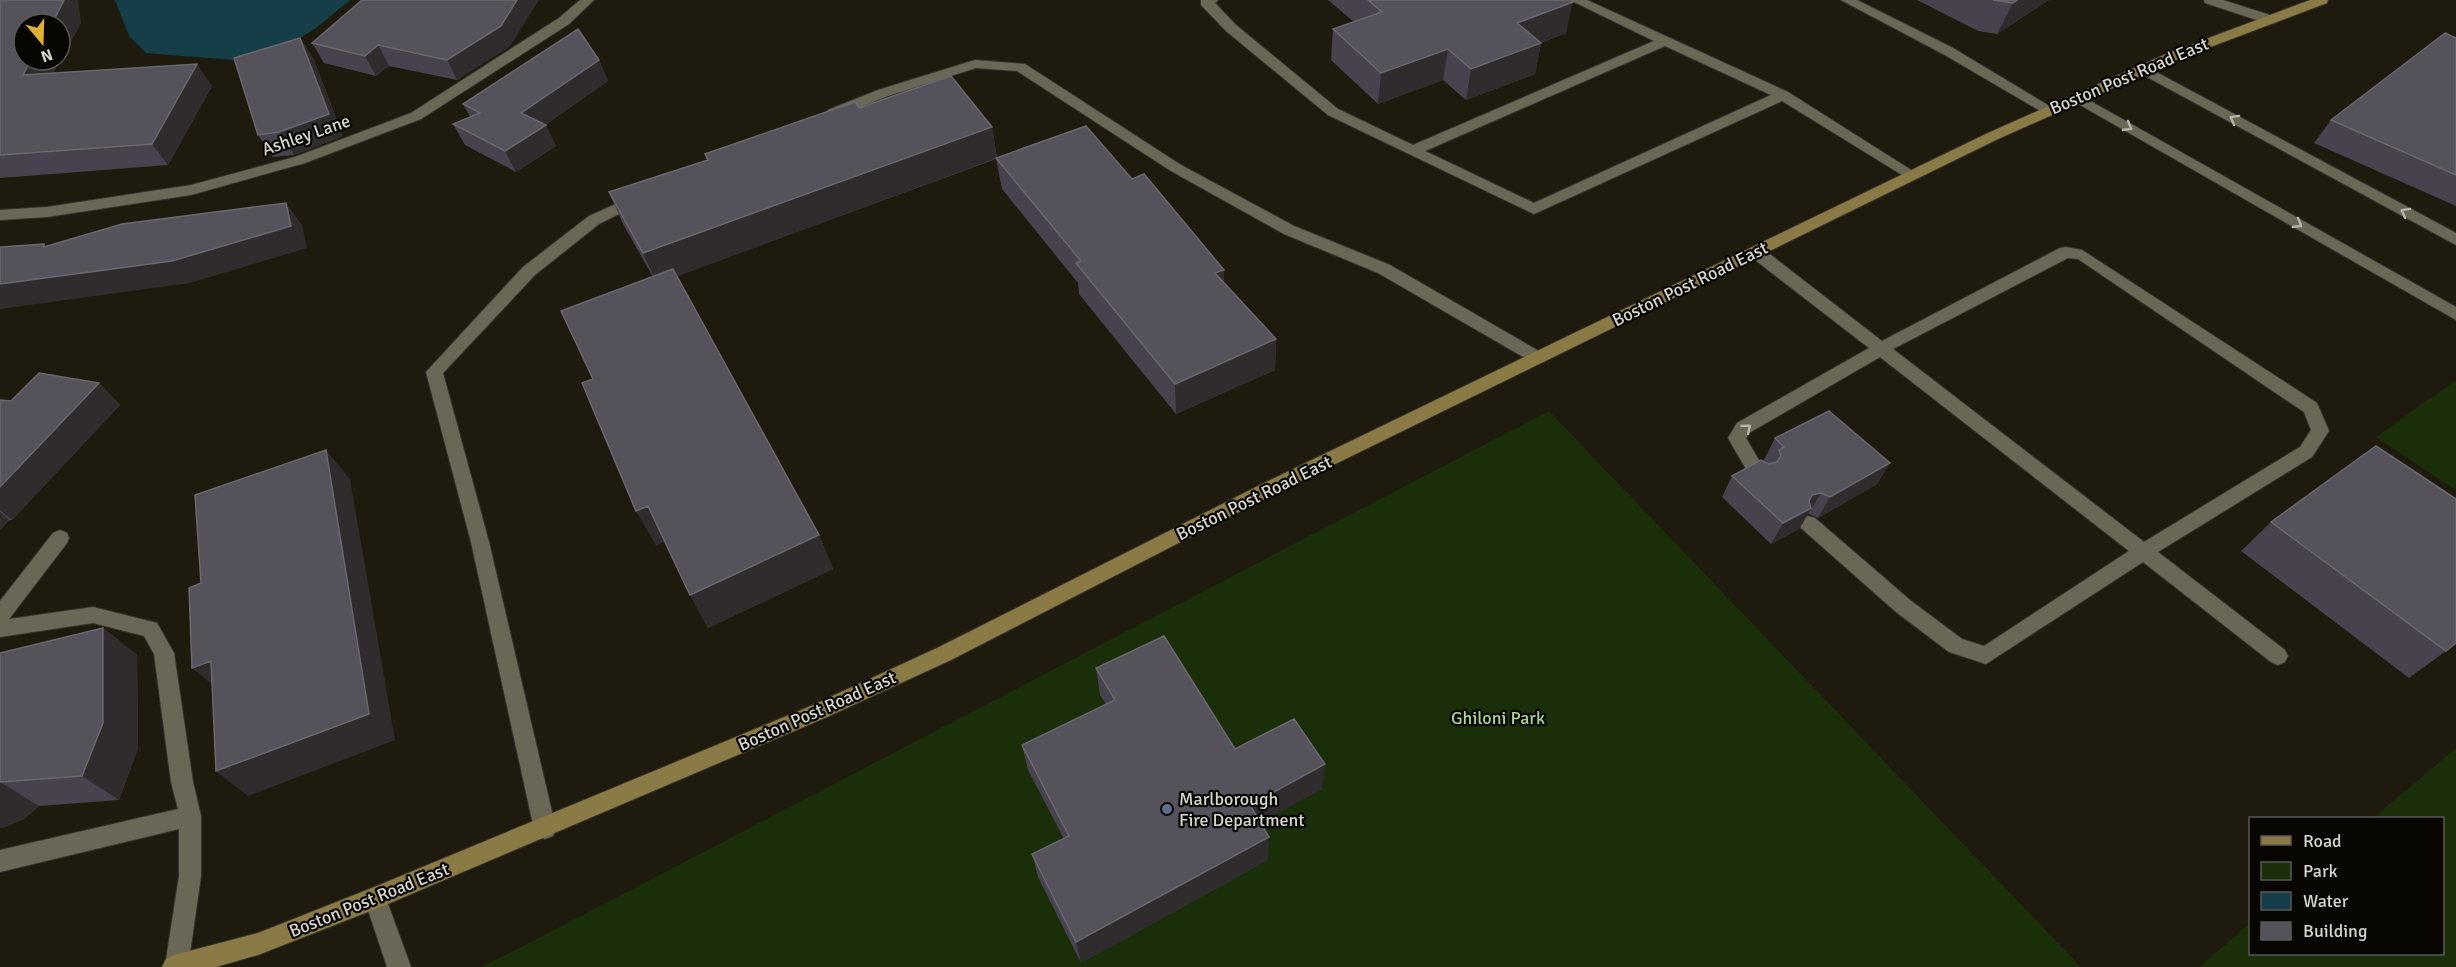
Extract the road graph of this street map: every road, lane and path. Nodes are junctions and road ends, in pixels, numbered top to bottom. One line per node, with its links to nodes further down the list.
1 (588, 0): 17 (street, Ashley Lane)
2 (1212, 0): 14 (street)
3 (1576, 0): 8 (street)
4 (1847, 0): 12 (street)
5 (2210, 0): 7 (street)
6 (2322, 0): 7 (main road, Boston Post Road East)
7 (2268, 19): 9 (main road, Boston Post Road East)
8 (1665, 41): 10 (street); 14 (street)
9 (2143, 69): 11 (main road, Boston Post Road East); 18 (street, one-way to 9)
10 (1783, 95): 14 (street); 15 (street)
11 (2078, 98): 12 (main road, Boston Post Road East); 20 (street, one-way to 20)
12 (2049, 111): 15 (main road, Boston Post Road East)
13 (820, 118): 22 (street)
14 (1411, 151)
15 (1912, 175): 19 (main road, Boston Post Road East)
16 (655, 191): 31 (street)
17 (0, 215)
18 (2456, 240)
19 (1756, 252): 21 (street); 22 (main road, Boston Post Road East)
20 (2456, 314)
21 (1882, 348): 23 (street, one-way to 21); 26 (street); 26 (street)
22 (1538, 358): 31 (main road, Boston Post Road East)
23 (1759, 476)
24 (1808, 523): 26 (street)
25 (60, 538): 27 (street)
26 (2143, 552): 29 (street)
27 (0, 616)
28 (0, 629): 30 (street)
29 (2278, 656)
30 (190, 816): 32 (street); 34 (street)
31 (545, 829): 33 (main road, Boston Post Road East)
32 (0, 861)
33 (375, 898): 34 (main road, Boston Post Road East); 35 (street)
34 (176, 967)
35 (399, 967)

